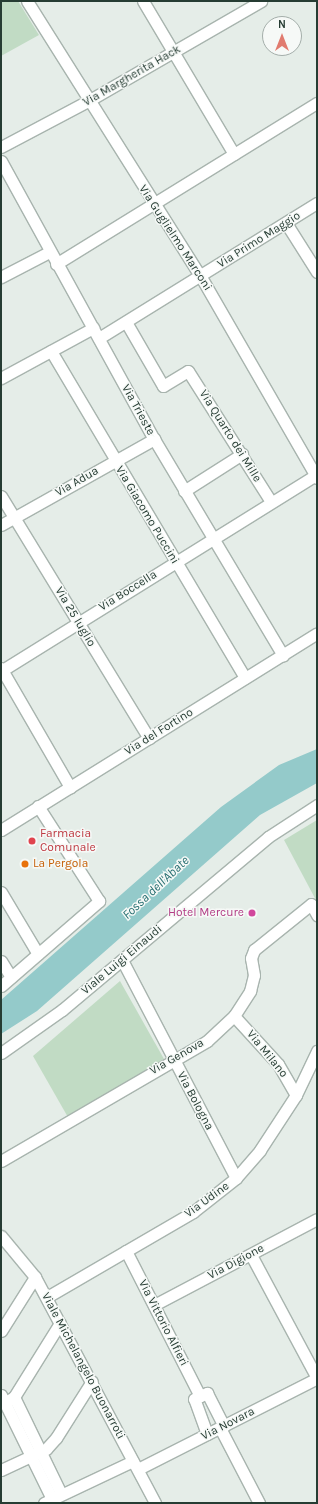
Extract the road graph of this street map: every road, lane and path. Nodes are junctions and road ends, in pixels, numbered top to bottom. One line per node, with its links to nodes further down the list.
1 (27, 1): 5 (street, Via Guglielmo Marconi)
2 (143, 1): 4 (street)
3 (257, 2): 4 (street, Via Margherita Hack)
4 (174, 52): 5 (street, Via Margherita Hack); 8 (street)
5 (88, 101): 7 (street, Via Margherita Hack); 11 (street, Via Guglielmo Marconi)
6 (317, 103): 8 (street)
7 (1, 147)
8 (234, 154): 11 (street)
9 (1, 161): 13 (street, Via Trieste)
10 (317, 203): 12 (street, Via Primo Maggio)
11 (154, 206): 14 (street); 17 (street, Via Guglielmo Marconi)
12 (286, 223): 15 (street); 17 (street, Via Primo Maggio)
13 (50, 252): 14 (street, Via Trieste); 16 (street)
14 (56, 264): 19 (street, Via Trieste)
15 (317, 272)
16 (1, 277)
17 (201, 277): 18 (street, Via Primo Maggio); 26 (street, Via Guglielmo Marconi)
18 (126, 322): 20 (street, Via Primo Maggio); 24 (street, Via Quarto dei Mille)
19 (93, 328): 20 (street, Via Trieste); 21 (street)
20 (99, 338): 23 (street, Via Trieste)
21 (50, 351): 22 (street); 25 (street, Via Giacomo Puccini)
22 (1, 378)
23 (154, 439): 25 (street, Via Adua); 27 (street, Via Trieste)
24 (242, 454): 27 (street); 29 (street, Via Quarto dei Mille)
25 (114, 460): 30 (street, Via Adua); 33 (street, Via Giacomo Puccini)
26 (316, 476): 29 (street, Via Boccella)
27 (184, 491): 32 (street, Via Trieste)
28 (1, 496): 30 (street, Via 25 luglio)
29 (271, 502): 32 (street, Via Boccella)
30 (14, 517): 31 (street, Via Adua); 34 (street, Via 25 luglio)
31 (1, 525)
32 (212, 539): 33 (street, Via Boccella); 36 (street, Via Trieste)
33 (176, 561): 34 (street, Via Boccella); 38 (street, Via Giacomo Puccini)
34 (78, 623): 37 (street, Via Boccella); 39 (street, Via 25 luglio)
35 (317, 633): 36 (street, Via del Fortino)
36 (283, 654): 38 (street, Via del Fortino)
37 (1, 670): 40 (street)
38 (245, 678): 39 (street, Via del Fortino)
39 (149, 738): 40 (street, Via del Fortino)
40 (70, 787): 42 (street, Via del Fortino)
41 (317, 805): 47 (street, Viale Luigi Einaudi)
42 (38, 806): 43 (street, Via del Fortino); 46 (street)
43 (1, 830)
44 (1, 892): 46 (street)
45 (317, 915): 51 (street, Via Genova)
46 (38, 954): 49 (street)
47 (122, 960): 53 (street, Viale Luigi Einaudi); 54 (street, Via Bologna)
48 (1, 961): 49 (street)
49 (11, 977): 50 (street)
50 (1, 986)
51 (234, 1016): 54 (street, Via Genova); 55 (street, Via Milano)
52 (317, 1051): 55 (street, Via Udine)
53 (1, 1053)
54 (173, 1060): 56 (street, Via Genova); 57 (street, Via Bologna)
55 (296, 1095): 57 (street, Via Udine)
56 (1, 1161)
57 (236, 1178): 60 (street, Via Udine)
58 (317, 1219): 61 (street, Via Digione)
59 (1, 1237): 62 (street, Viale Michelangelo Buonarroti)
60 (126, 1251): 63 (street, Via Udine); 64 (street, Via Vittorio Alfieri)
61 (251, 1255): 64 (street, Via Digione); 67 (street)
62 (35, 1277): 63 (street, Viale Michelangelo Buonarroti); 66 (street)
63 (47, 1297): 65 (street, Viale Michelangelo Buonarroti)
64 (154, 1305): 69 (street, Via Vittorio Alfieri)
65 (60, 1323): 68 (street, Viale Michelangelo Buonarroti); 70 (street)
66 (1, 1331)
67 (317, 1378): 71 (street, Via Novara)
68 (92, 1381): 73 (street); 74 (street, Viale Michelangelo Buonarroti)
69 (200, 1396): 71 (street); 72 (street)
70 (7, 1398): 73 (street)
71 (222, 1427): 72 (street, Via Novara); 78 (street)
72 (207, 1434): 74 (street, Via Novara)
73 (36, 1454): 75 (street); 76 (street)
74 (136, 1465): 76 (street, Via Novara); 77 (street, Viale Michelangelo Buonarroti)
75 (1, 1470)
76 (52, 1499)
77 (156, 1503)
78 (258, 1503)

